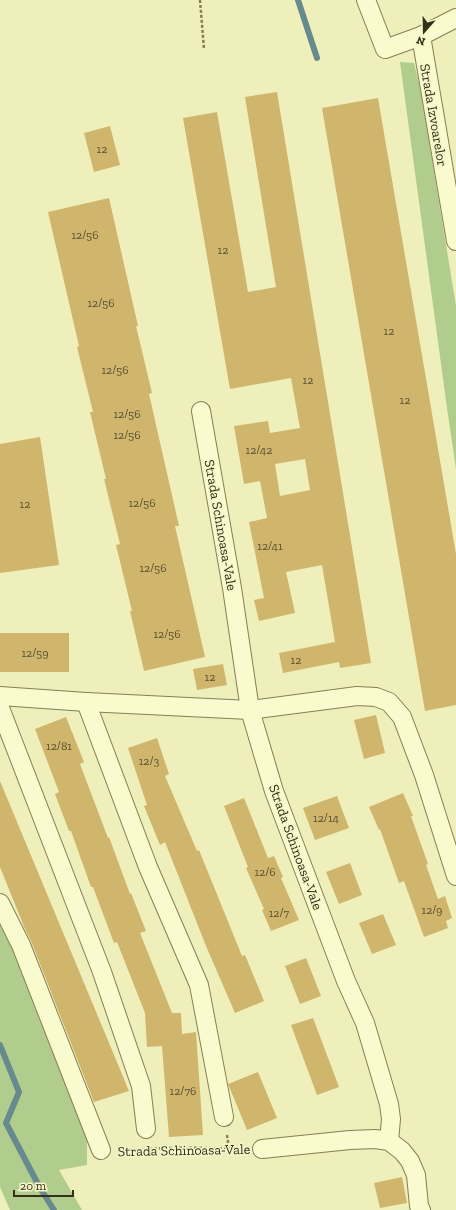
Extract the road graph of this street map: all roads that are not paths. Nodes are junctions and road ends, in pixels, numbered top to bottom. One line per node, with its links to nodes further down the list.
1 (366, 0): 3 (street)
2 (456, 18): 3 (street)
3 (421, 36): 4 (street, Strada Izvoarelor)
4 (456, 241)
5 (201, 411): 9 (street, Strada Schinoasa-Vale)
6 (0, 696): 7 (street)
7 (86, 702): 9 (street); 12 (street)
8 (0, 708): 13 (street, Strada Schinoasa-Vale)
9 (250, 710): 10 (street); 14 (street, Strada Schinoasa-Vale)
10 (456, 876)
11 (0, 903): 16 (street, Strada Schinoasa-Vale)
12 (224, 1117)
13 (146, 1129)
14 (389, 1141): 15 (street, Strada Schinoasa-Vale); 17 (street)
15 (262, 1149)
16 (101, 1150)
17 (421, 1210)

